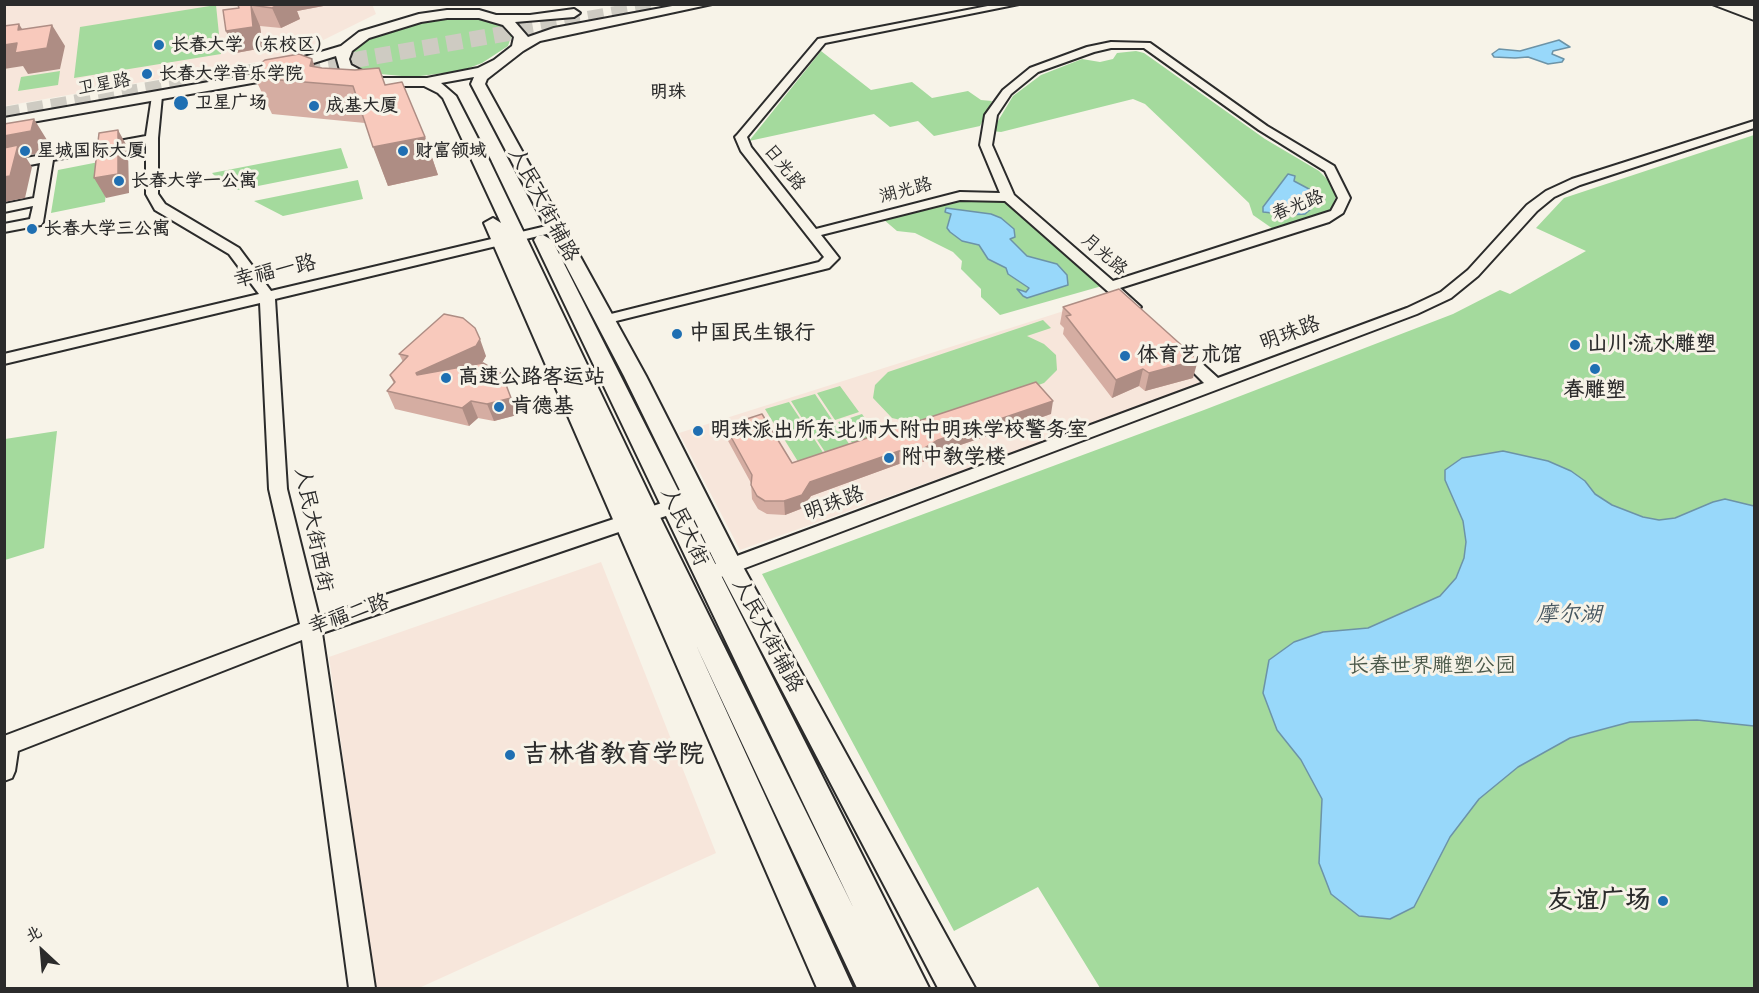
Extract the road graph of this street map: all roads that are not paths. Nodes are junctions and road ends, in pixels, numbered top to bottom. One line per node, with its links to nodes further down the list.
1 (706, 4): 13 (main road)
2 (1015, 4): 31 (street, 日光路)
3 (1718, 4): 10 (main road)
4 (1736, 4): 7 (highway)
5 (443, 8): 9 (main road); 9 (main road); 11 (main road); 12 (main road)
6 (587, 10): 8 (main road)
7 (1755, 10)
8 (564, 14): 12 (main road); 13 (main road)
9 (403, 15): 15 (main road); 17 (main road)
10 (1755, 16)
11 (496, 18): 12 (main road); 16 (main road)
12 (530, 19)
13 (572, 28): 14 (main road)
14 (544, 35): 16 (main road); 16 (main road)
15 (346, 49): 17 (main road, 卫星路); 18 (main road)
16 (494, 66): 19 (main road); 32 (main road, 人民大街)
17 (321, 69): 18 (main road, 卫星路); 19 (main road); 20 (main road, 卫星路); 21 (main road, 卫星路)
18 (352, 74): 19 (main road)
19 (421, 84): 32 (main road, 人民大街)
20 (157, 96): 22 (main road, 卫星路); 24 (street)
21 (4, 116)
22 (4, 123)
23 (1755, 124): 41 (street, 明珠路)
24 (152, 138): 25 (street); 34 (street)
25 (47, 158): 26 (street); 28 (street)
26 (4, 166)
27 (1008, 197): 31 (street, 湖光路); 33 (street, 月光路); 33 (street, 春光路)
28 (40, 201): 29 (street); 30 (street)
29 (4, 208)
30 (4, 228)
31 (814, 233): 36 (street, 日光路)
32 (528, 235): 34 (street, 幸福一路); 36 (main road, 人民大街辅路); 39 (main road, 人民大街); 40 (main road, 人民大街)
33 (1111, 286): 35 (street, 月光路)
34 (267, 295): 37 (street, 幸福一路); 42 (street, 人民大街西街)
35 (1142, 314)
36 (604, 320): 38 (main road, 人民大街辅路)
37 (4, 359)
38 (698, 498): 39 (street, 幸福二路); 41 (main road, 人民大街辅路)
39 (674, 505): 40 (street, 幸福二路); 41 (main road, 人民大街)
40 (636, 517): 42 (street, 幸福二路); 46 (main road); 47 (main road, 人民大街)
41 (718, 570): 48 (main road, 人民大街); 49 (main road, 人民大街辅路)
42 (311, 628): 43 (street, 幸福二路); 45 (street, 人民大街西街)
43 (6, 746): 44 (street)
44 (4, 771)
45 (362, 988)
46 (835, 988)
47 (875, 988)
48 (911, 988)
49 (957, 988)

